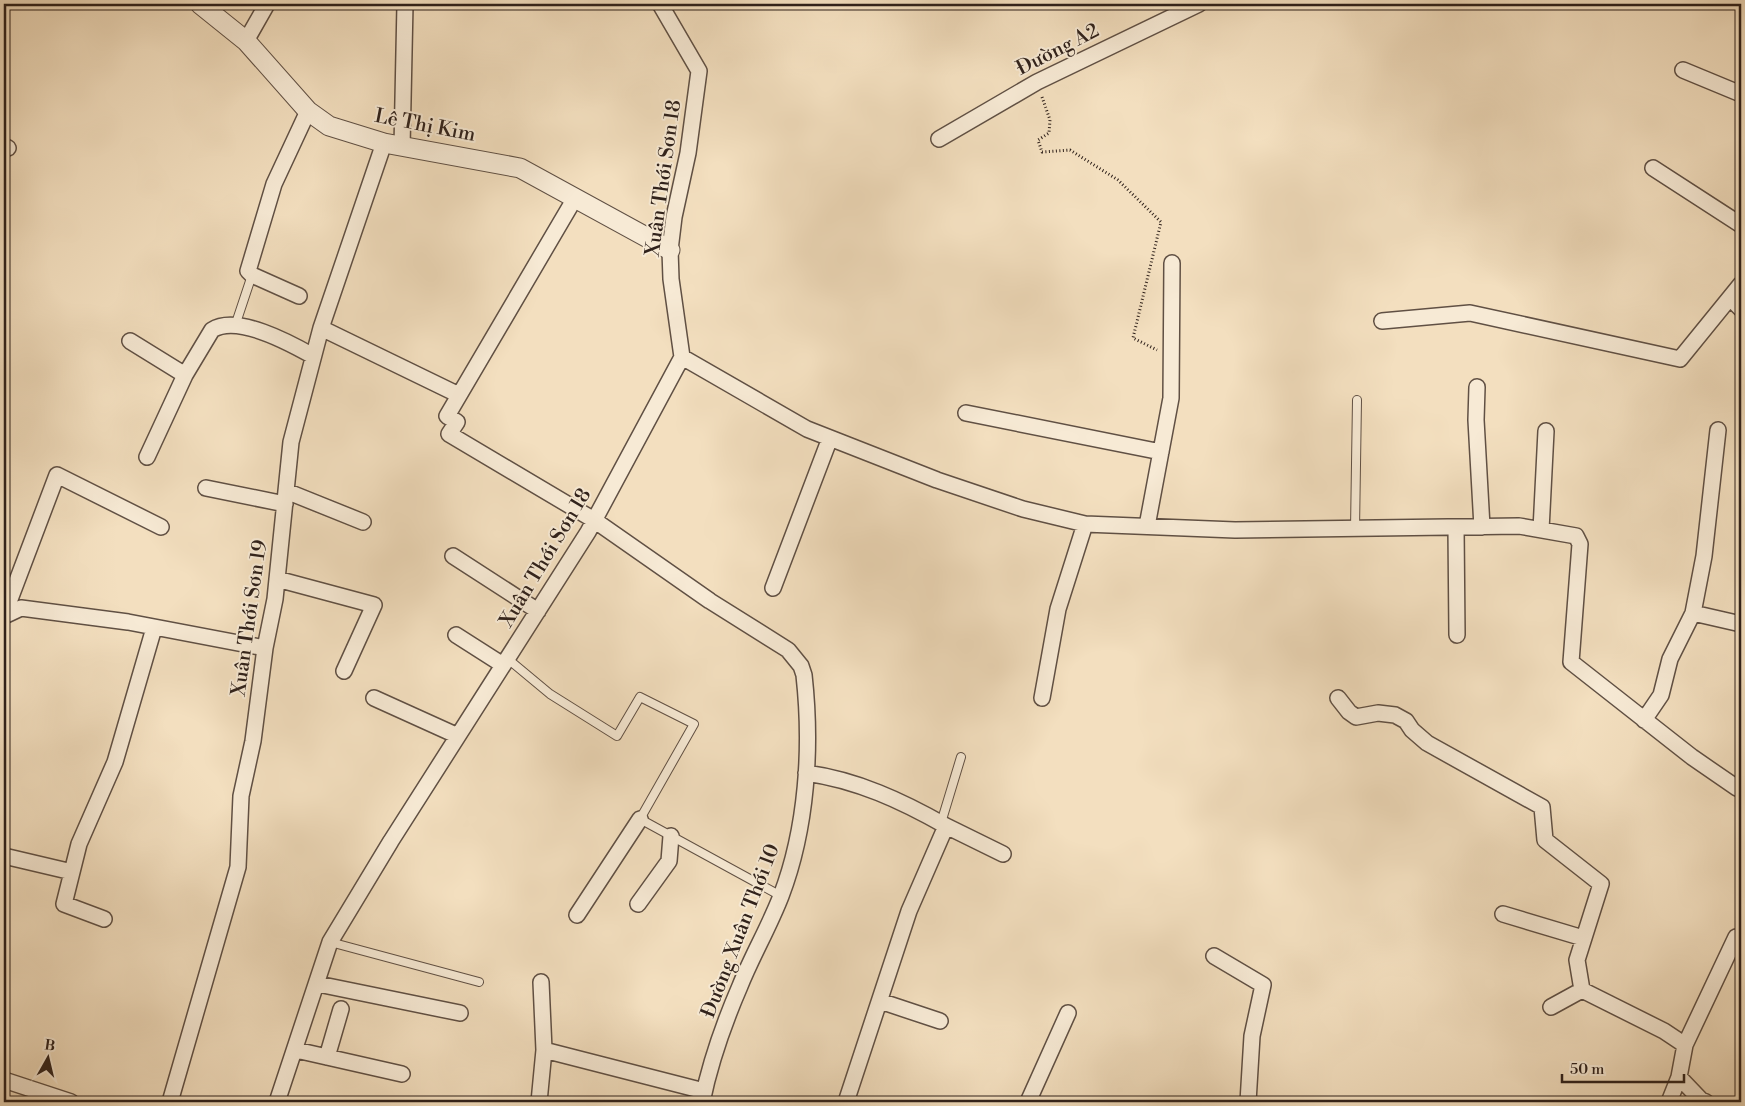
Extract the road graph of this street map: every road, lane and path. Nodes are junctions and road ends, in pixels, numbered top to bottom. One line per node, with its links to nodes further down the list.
1 (200, 4): 6 (street, Lê Thị Kim)
2 (267, 4): 6 (street)
3 (406, 4): 13 (street)
4 (660, 4): 17 (street, Xuân Thới Sơn 18)
5 (1199, 4): 8 (street, Đường A2)
6 (246, 41): 10 (street, Lê Thị Kim)
7 (1683, 70): 9 (street)
8 (1037, 82): 11 (street, Đường A2); 30 (path)
9 (1741, 94)
10 (308, 111): 12 (street, Lê Thị Kim); 19 (street)
11 (939, 139)
12 (384, 143): 13 (street, Lê Thị Kim); 26 (street, Xuân Thới Sơn 19)
13 (402, 147): 15 (street, Lê Thị Kim)
14 (1653, 168): 16 (street)
15 (575, 198): 17 (street, Lê Thị Kim); 33 (street)
16 (1741, 225)
17 (670, 250): 29 (street, Xuân Thới Sơn 18)
18 (1172, 264): 30 (street)
19 (252, 275): 21 (street); 25 (lane)
20 (1741, 284): 22 (street)
21 (299, 296)
22 (1730, 298): 23 (street); 24 (street)
23 (1741, 309)
24 (1382, 321)
25 (235, 326): 28 (street); 31 (street)
26 (321, 328): 28 (street, Xuân Thới Sơn 19); 33 (street)
27 (130, 341): 31 (street)
28 (313, 356): 42 (street, Xuân Thới Sơn 19)
29 (682, 357): 38 (street); 43 (street, Xuân Thới Sơn 18)
30 (1171, 357): 39 (street)
31 (185, 375): 40 (street)
32 (1477, 387): 48 (street)
33 (459, 395): 43 (street, Đường Xuân Thới 10)
34 (1357, 400): 50 (lane)
35 (966, 413): 39 (street)
36 (1718, 430): 56 (street)
37 (1546, 431): 51 (street)
38 (830, 438): 45 (street); 54 (street)
39 (1161, 452): 46 (street)
40 (147, 457)
41 (206, 488): 42 (street)
42 (285, 498): 44 (street); 53 (street, Xuân Thới Sơn 19)
43 (594, 520): 55 (street, Xuân Thới Sơn 18); 71 (street, Đường Xuân Thới 10)
44 (363, 522)
45 (1085, 524): 46 (street); 66 (street)
46 (1147, 526): 50 (street)
47 (161, 527): 57 (street)
48 (1482, 527): 49 (street); 51 (street)
49 (1456, 528): 50 (street); 61 (street)
50 (1355, 529)
51 (1540, 530): 68 (street)
52 (453, 556): 55 (street)
53 (277, 580): 62 (street, Xuân Thới Sơn 19); 64 (street)
54 (773, 588)
55 (538, 611): 63 (street, Xuân Thới Sơn 18)
56 (1693, 613): 58 (street); 68 (street)
57 (4, 616): 59 (street)
58 (1741, 624)
59 (154, 628): 62 (street); 78 (street)
60 (456, 635): 63 (street)
61 (1457, 635)
62 (265, 648): 107 (street, Xuân Thới Sơn 19)
63 (506, 662): 69 (street, Xuân Thới Sơn 18); 73 (lane)
64 (344, 671)
65 (374, 698): 69 (street)
66 (1042, 698)
67 (1338, 698): 85 (street)
68 (1644, 720): 72 (street)
69 (458, 736): 86 (street, Xuân Thới Sơn 18)
70 (960, 758): 74 (lane)
71 (806, 774): 74 (street); 79 (street, Đường Xuân Thới 10)
72 (1737, 788)
73 (640, 819): 75 (lane); 82 (street)
74 (944, 824): 76 (street); 92 (street)
75 (671, 836): 79 (lane); 80 (street)
76 (1003, 854)
77 (4, 856): 78 (street)
78 (72, 872): 83 (street)
79 (781, 896): 105 (street, Đường Xuân Thới 10)
80 (638, 904)
81 (1503, 914): 85 (street)
82 (576, 915)
83 (104, 919)
84 (1736, 936): 98 (street)
85 (1584, 938): 91 (street)
86 (330, 942): 88 (lane); 90 (street, Xuân Thới Sơn 18)
87 (1214, 956): 112 (street)
88 (479, 982)
89 (541, 982): 100 (street)
90 (318, 984): 96 (street); 99 (street, Xuân Thới Sơn 18)
91 (1582, 990): 93 (street); 98 (street)
92 (880, 1001): 97 (street); 110 (street)
93 (1552, 1007)
94 (341, 1009): 101 (street)
95 (1068, 1013): 111 (street)
96 (460, 1014)
97 (940, 1021)
98 (1685, 1045): 103 (street)
99 (296, 1050): 101 (street); 108 (street, Xuân Thới Sơn 18)
100 (544, 1050): 105 (street); 109 (street)
101 (327, 1057): 102 (street)
102 (402, 1074)
103 (1679, 1077): 113 (street); 114 (street)
104 (4, 1080): 106 (street)
105 (703, 1096)
106 (64, 1101)
107 (170, 1102)
108 (277, 1102)
109 (539, 1102)
110 (846, 1102)
111 (1028, 1102)
112 (1248, 1102)
113 (1670, 1102)
114 (1706, 1102)

